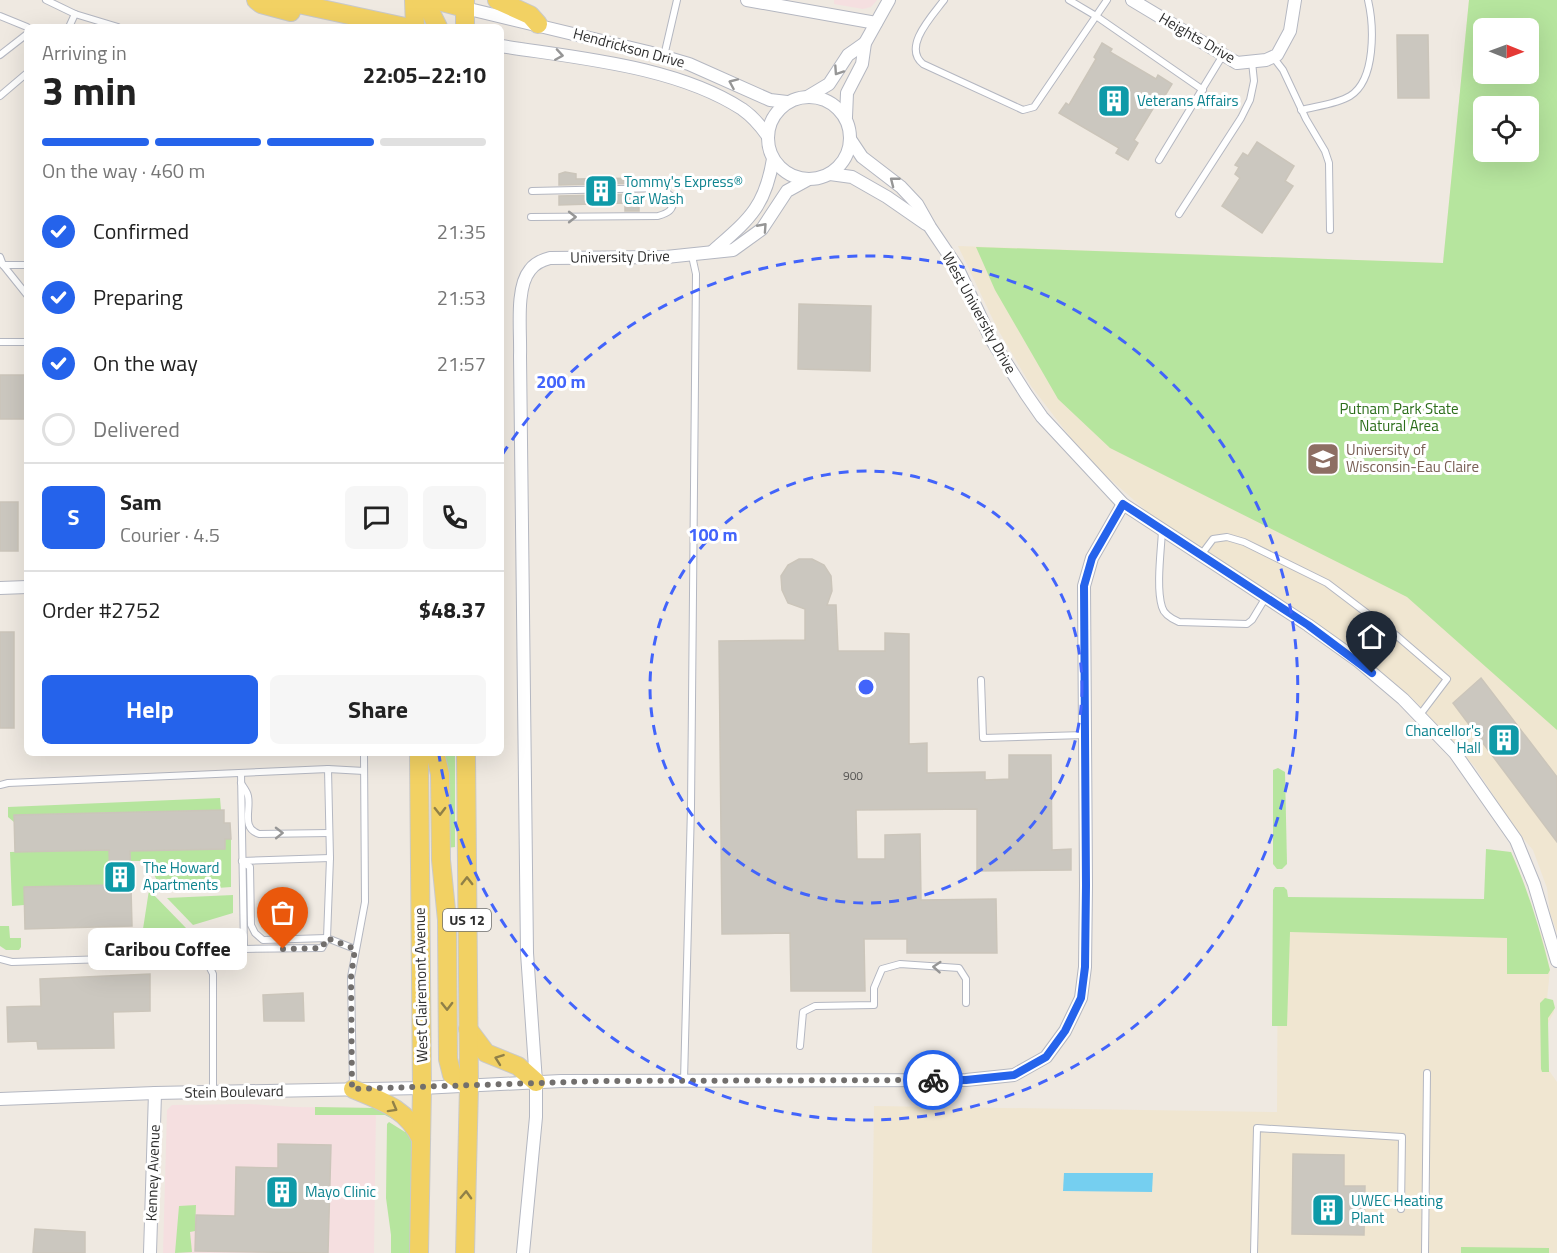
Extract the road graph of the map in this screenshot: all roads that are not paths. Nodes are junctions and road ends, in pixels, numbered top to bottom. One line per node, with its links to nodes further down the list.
1 (46, 0): 20 (lane)
2 (256, 0): 26 (main road)
3 (280, 0): 27 (main road)
4 (414, 0): 28 (main road)
5 (420, 0): 29 (main road)
6 (497, 0): 32 (main road)
7 (676, 0): 39 (lane)
8 (747, 0): 17 (street)
9 (889, 0): 23 (street)
10 (944, 0): 22 (lane)
11 (1069, 0): 22 (lane)
12 (1107, 0): 22 (lane)
13 (1132, 0): 37 (street, Heights Drive)
14 (1295, 0): 40 (street)
15 (1368, 0): 47 (lane)
16 (442, 1): 18 (main road); 30 (main road)
17 (769, 2): 19 (street)
18 (465, 4): 31 (main road); 32 (street, Hendrickson Drive)
19 (798, 4): 23 (street)
20 (75, 14): 24 (lane); 25 (lane)
21 (0, 16): 33 (lane)
22 (1096, 16): 43 (lane)
23 (876, 23): 35 (street)
24 (70, 24)
25 (108, 24)
26 (344, 24)
27 (391, 24)
28 (415, 24)
29 (436, 24)
30 (450, 24)
31 (465, 24)
32 (538, 24): 39 (street, Hendrickson Drive)
33 (24, 26)
34 (24, 36): 38 (lane)
35 (865, 44): 45 (street, one-way to 45); 48 (street)
36 (504, 47): 49 (street, Hendrickson Drive, one-way to 49)
37 (1223, 54): 41 (street, Heights Drive); 43 (lane)
38 (0, 55)
39 (663, 57): 46 (street, Hendrickson Drive, one-way to 39)
40 (1269, 58): 41 (street, Heights Drive); 47 (lane)
41 (1252, 61): 56 (lane)
42 (24, 76): 44 (lane)
43 (1203, 90): 52 (lane)
44 (0, 96)
45 (809, 96): 46 (street); 48 (street)
46 (788, 102): 49 (street)
47 (1301, 110): 59 (lane)
48 (846, 117): 50 (street)
49 (767, 135): 51 (street)
50 (850, 139): 53 (street); 58 (street, West University Drive, one-way to 50)
51 (772, 159): 54 (street); 60 (street, University Drive)
52 (1159, 160)
53 (830, 174): 54 (street); 58 (street, West University Drive)
54 (807, 180): 60 (street, University Drive, one-way to 54)
55 (532, 191): 57 (lane, one-way to 55)
56 (1179, 214)
57 (531, 217)
58 (930, 227): 68 (street, West University Drive)
59 (1330, 230)
60 (713, 251): 61 (street, University Drive)
61 (692, 256): 97 (lane); 98 (street, University Drive)
62 (0, 257): 63 (lane)
63 (3, 265): 64 (lane); 65 (lane)
64 (24, 265)
65 (24, 291)
66 (0, 342): 67 (lane)
67 (24, 342)
68 (1123, 504): 69 (street, West University Drive); 76 (street, Stein Boulevard)
69 (1162, 531): 70 (street, West University Drive); 73 (lane)
70 (1201, 555): 73 (street, West University Drive); 75 (lane)
71 (0, 588): 72 (street)
72 (24, 588)
73 (1266, 597): 75 (street, West University Drive)
74 (981, 680): 76 (lane)
75 (1419, 716): 92 (street, West University Drive)
76 (1084, 735): 97 (street, Stein Boulevard)
77 (364, 756): 82 (lane)
78 (419, 756): 100 (main road, West Clairemont Avenue / US 12)
79 (436, 756): 99 (main road, one-way to 99)
80 (466, 756): 94 (main road, US 12, one-way to 80)
81 (328, 769): 82 (lane); 83 (lane); 86 (lane)
82 (364, 771): 90 (lane)
83 (241, 773): 84 (lane); 85 (lane)
84 (240, 782): 86 (lane, one-way to 86); 88 (lane)
85 (0, 786)
86 (329, 833): 87 (lane)
87 (330, 858): 88 (lane); 89 (lane)
88 (242, 861): 89 (lane); 89 (lane)
89 (327, 938): 90 (lane)
90 (355, 949): 101 (lane)
91 (0, 959): 102 (lane)
92 (1557, 961)
93 (966, 1003): 95 (lane, one-way to 95)
94 (468, 1029): 98 (main road, one-way to 94); 99 (main road, US 12)
95 (800, 1046)
96 (1428, 1073): 112 (lane)
97 (684, 1081): 98 (street, Stein Boulevard)
98 (536, 1082): 99 (street, Stein Boulevard); 110 (street)
99 (469, 1086): 100 (street, Stein Boulevard); 109 (main road, US 12, one-way to 99)
100 (422, 1088): 101 (street, Stein Boulevard); 105 (main road, West Clairemont Avenue / US 12)
101 (352, 1089): 102 (street, Stein Boulevard); 105 (main road, one-way to 105)
102 (213, 1092): 103 (street, Stein Boulevard)
103 (155, 1093): 104 (street, Stein Boulevard); 107 (street, Kenney Avenue)
104 (0, 1099)
105 (422, 1141): 108 (main road, West Clairemont Avenue / US 12)
106 (1401, 1209): 111 (lane)
107 (150, 1253)
108 (419, 1253)
109 (465, 1253)
110 (523, 1253)
111 (1254, 1253)
112 (1425, 1253)

